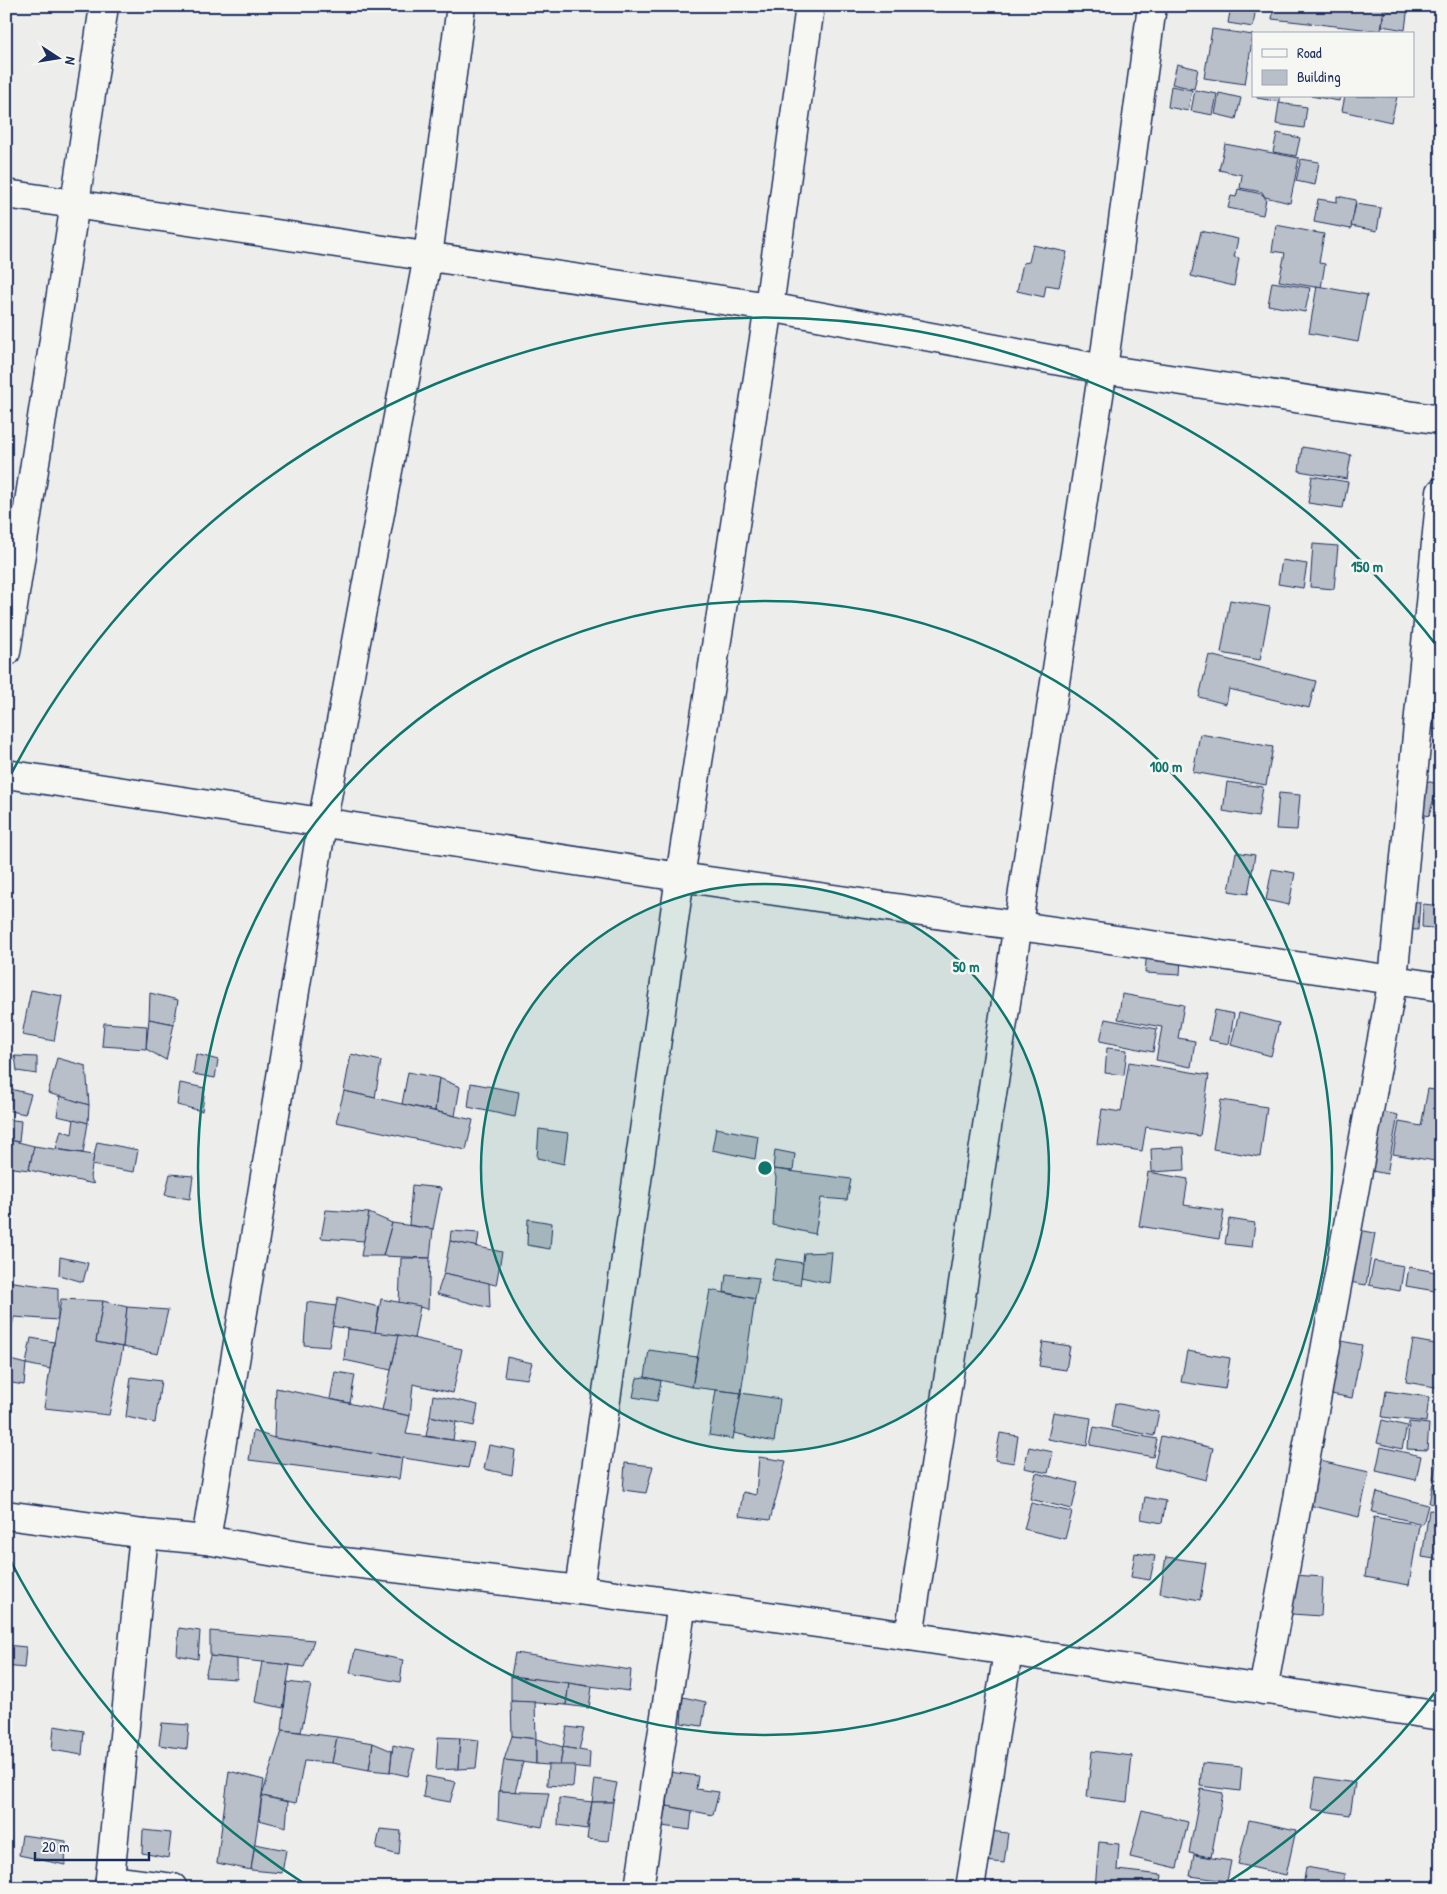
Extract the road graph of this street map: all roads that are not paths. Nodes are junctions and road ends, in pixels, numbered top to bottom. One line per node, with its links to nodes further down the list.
1 (104, 6): 6 (street)
2 (461, 6): 7 (street)
3 (810, 6): 8 (street)
4 (1152, 6): 9 (street)
5 (6, 194): 6 (street)
6 (75, 203): 7 (street); 12 (street)
7 (428, 256): 8 (street); 14 (street)
8 (769, 306): 9 (street); 15 (street)
9 (1103, 369): 10 (street); 16 (street)
10 (1441, 420)
11 (1441, 492): 17 (street)
12 (6, 652)
13 (6, 774): 14 (street)
14 (322, 824): 15 (street); 21 (street)
15 (680, 877): 16 (street); 22 (street)
16 (1017, 926): 17 (street); 24 (street)
17 (1393, 979): 18 (street); 26 (street)
18 (1441, 987)
19 (6, 1515): 20 (street)
20 (144, 1534): 21 (street); 28 (street)
21 (206, 1540): 22 (street)
22 (579, 1590): 23 (street)
23 (682, 1604): 24 (street); 30 (street)
24 (909, 1636): 25 (street)
25 (1008, 1652): 26 (street); 31 (street)
26 (1263, 1690): 27 (street)
27 (1441, 1716)
28 (109, 1884): 29 (street)
29 (173, 1888)
30 (639, 1888)
31 (970, 1888)

